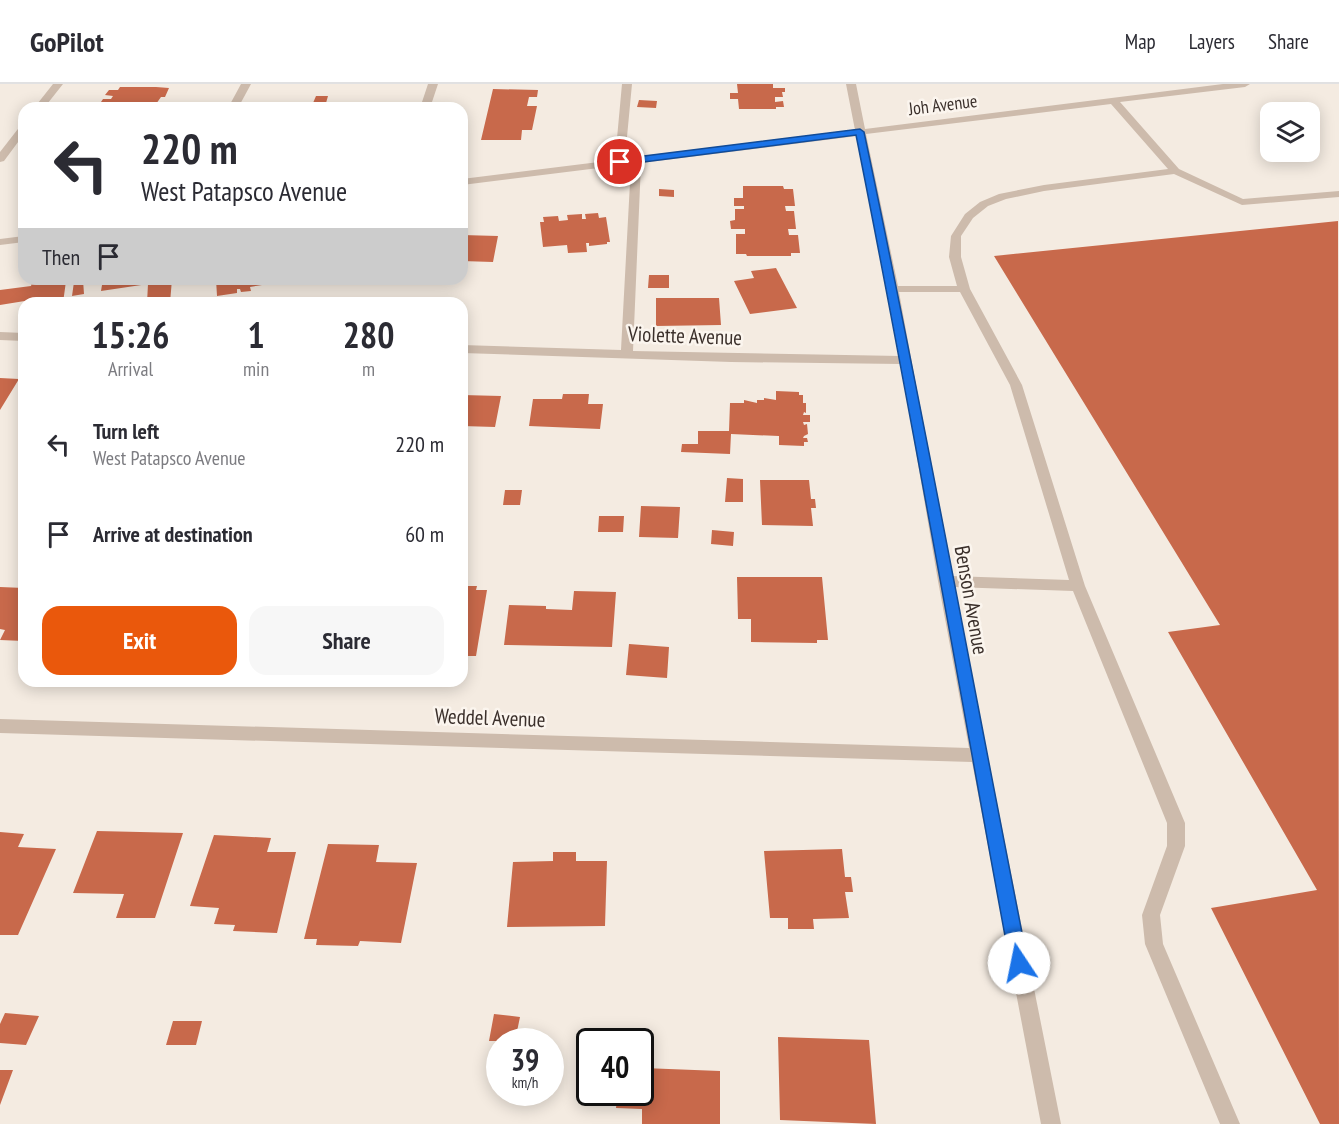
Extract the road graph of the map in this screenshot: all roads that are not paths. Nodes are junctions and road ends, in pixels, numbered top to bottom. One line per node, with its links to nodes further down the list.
1 (57, 84): 9 (street)
2 (246, 84): 10 (street)
3 (433, 84): 11 (street)
4 (627, 84): 16 (street)
5 (851, 84): 12 (street, Benson Avenue)
6 (1245, 84): 7 (street, Joh Avenue)
7 (1193, 87): 8 (street, Joh Avenue)
8 (1114, 101): 12 (street, Joh Avenue); 17 (street)
9 (44, 102)
10 (236, 102)
11 (427, 102)
12 (860, 132): 15 (street, Joh Avenue); 22 (street, Benson Avenue)
13 (18, 135): 14 (street)
14 (0, 159)
15 (636, 160): 16 (street, Joh Avenue); 27 (street)
16 (620, 162): 18 (street, Joh Avenue)
17 (1175, 171): 19 (street); 23 (street)
18 (468, 181)
19 (1339, 194)
20 (18, 240): 21 (street)
21 (0, 242)
22 (893, 289): 23 (street); 28 (street, Benson Avenue)
23 (964, 289): 30 (street)
24 (0, 336): 25 (street)
25 (18, 337)
26 (468, 349): 27 (street, Violette Avenue)
27 (627, 353): 28 (street, Violette Avenue)
28 (907, 360): 29 (street, Benson Avenue)
29 (945, 581): 30 (street); 32 (street, Benson Avenue)
30 (1078, 586): 34 (street)
31 (0, 726): 32 (street, Weddel Avenue)
32 (978, 755): 33 (street, Benson Avenue)
33 (1051, 1124)
34 (1230, 1124)

